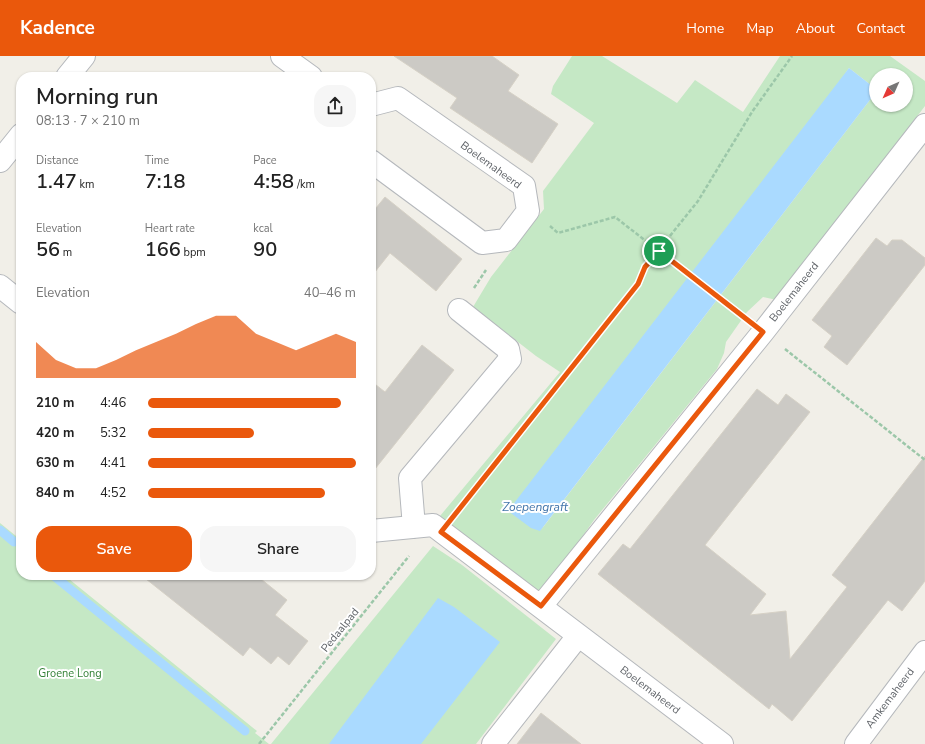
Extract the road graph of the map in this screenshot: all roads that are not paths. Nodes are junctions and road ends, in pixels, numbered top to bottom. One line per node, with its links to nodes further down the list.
1 (84, 56): 3 (street)
2 (282, 56): 4 (street)
3 (72, 72)
4 (304, 72)
5 (376, 104): 9 (street, Boelemaheerd)
6 (925, 126): 15 (street, Boelemaheerd)
7 (16, 141): 8 (street)
8 (0, 161)
9 (376, 165)
10 (0, 286): 11 (street)
11 (16, 299)
12 (459, 310): 13 (street)
13 (430, 528): 14 (street); 15 (street, Boelemaheerd)
14 (376, 531)
15 (541, 606): 16 (street, Boelemaheerd)
16 (578, 636): 18 (street); 19 (street, Boelemaheerd)
17 (925, 652): 20 (street, Amkemaheerd)
18 (493, 744)
19 (722, 744)
20 (856, 744)

